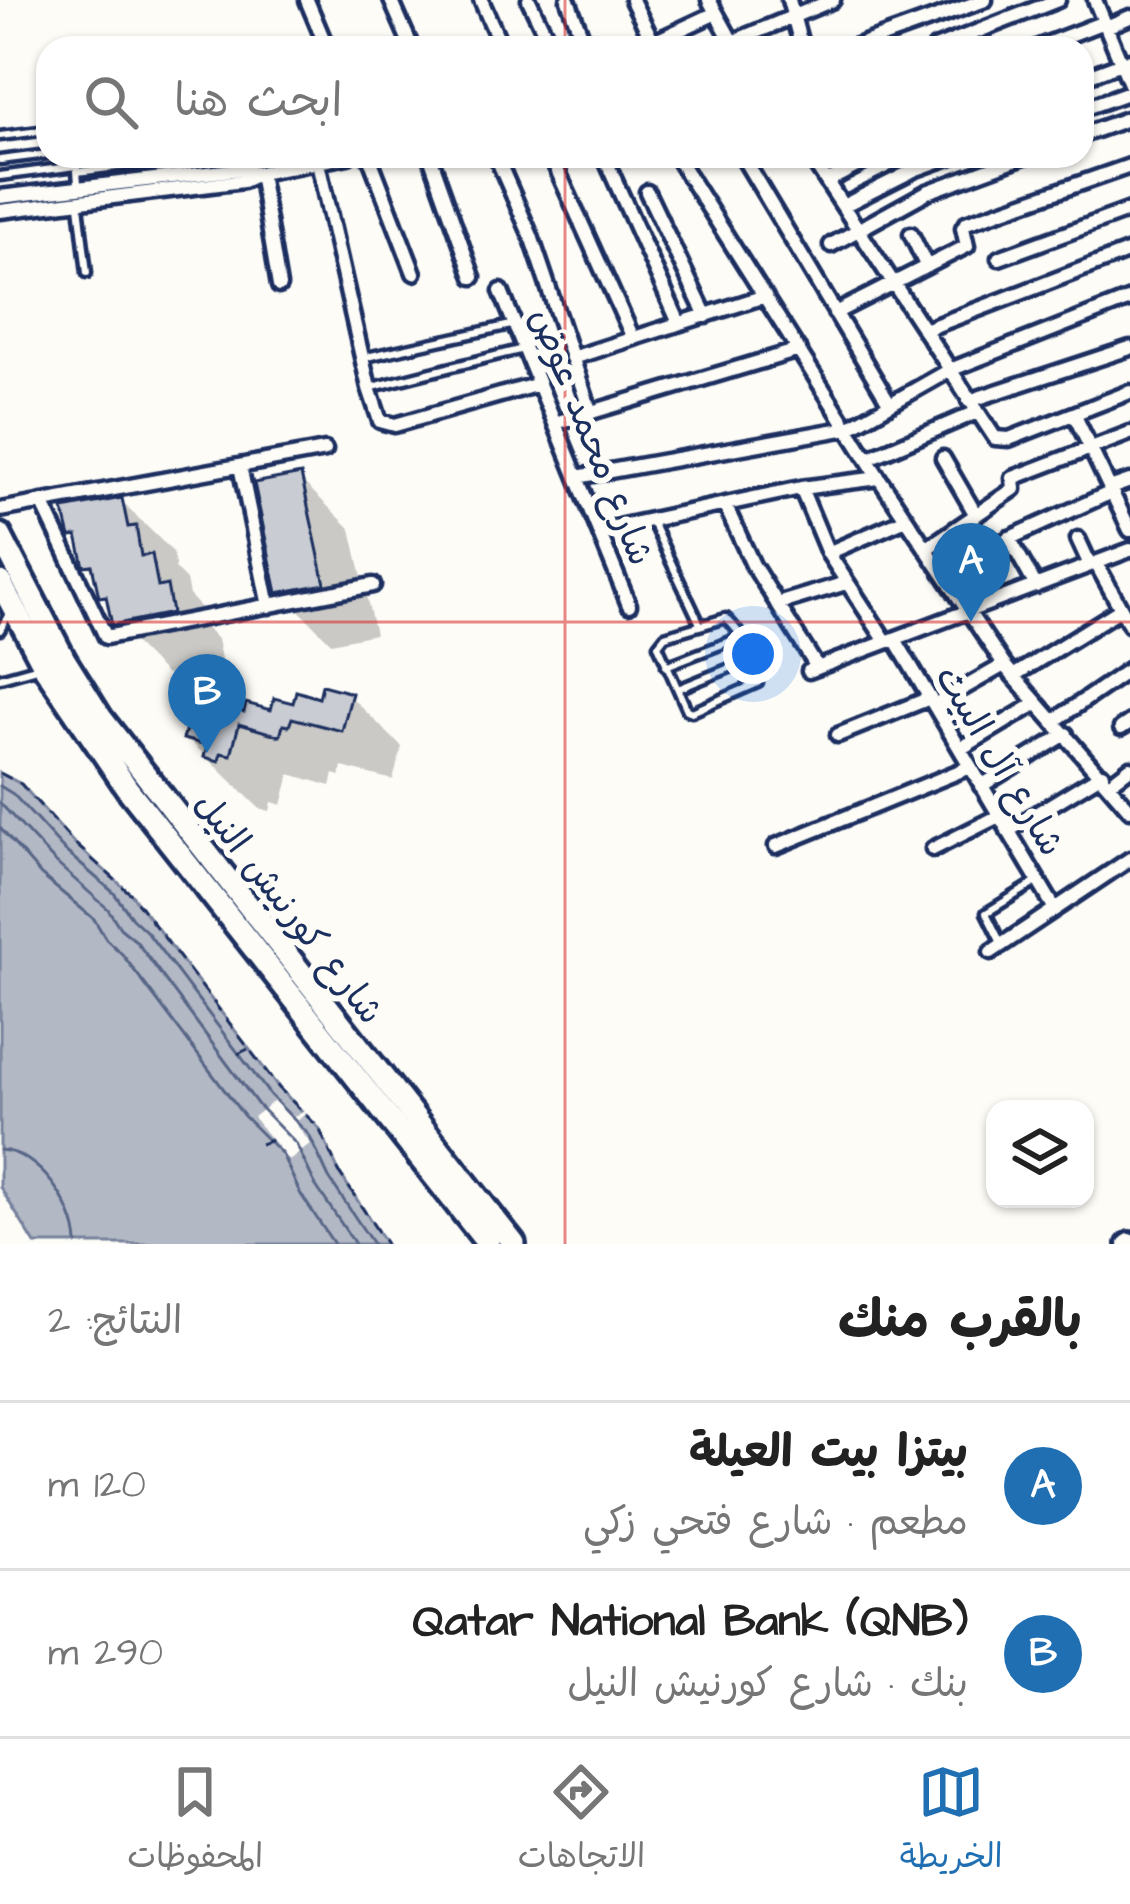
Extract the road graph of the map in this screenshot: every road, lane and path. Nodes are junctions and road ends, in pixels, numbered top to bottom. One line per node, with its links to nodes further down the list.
1 (308, 0): 17 (street)
2 (391, 0): 18 (street)
3 (481, 0): 19 (street)
4 (529, 0): 20 (street)
5 (568, 0): 21 (street)
6 (632, 0): 22 (street)
7 (790, 0): 13 (street)
8 (833, 0): 13 (street)
9 (985, 0): 28 (street)
10 (1058, 0): 29 (street)
11 (1099, 1): 15 (street)
12 (711, 3): 16 (street); 25 (street)
13 (793, 16): 26 (street); 27 (street)
14 (1130, 17): 15 (street)
15 (1105, 24): 30 (street); 31 (street)
16 (672, 33): 23 (street); 24 (street)
17 (322, 36)
18 (407, 36)
19 (497, 36)
20 (546, 36)
21 (582, 36)
22 (644, 36)
23 (666, 36)
24 (674, 36)
25 (729, 36)
26 (752, 36)
27 (799, 36)
28 (884, 36)
29 (966, 36)
30 (1070, 36)
31 (1126, 62): 32 (street); 33 (street)
32 (1094, 74)
33 (1130, 88): 34 (street)
34 (1094, 104)
35 (1130, 118): 36 (street)
36 (1094, 131)
37 (36, 132): 38 (lane)
38 (0, 136)
39 (36, 156): 40 (lane)
40 (0, 160)
41 (1130, 166): 71 (street)
42 (87, 168): 56 (lane)
43 (292, 168): 57 (street)
44 (319, 168): 89 (street)
45 (374, 168): 73 (street)
46 (434, 168): 74 (street)
47 (501, 168): 90 (street, شارع محمد عوض)
48 (556, 168): 85 (street)
49 (609, 168): 82 (street)
50 (684, 168): 78 (street)
51 (750, 168): 80 (street)
52 (819, 168): 59 (street)
53 (853, 168): 59 (street)
54 (926, 168): 63 (street)
55 (992, 168): 66 (street)
56 (77, 169): 58 (lane); 61 (lane)
57 (260, 173): 61 (street); 76 (street)
58 (0, 176)
59 (828, 181): 63 (street)
60 (647, 192): 81 (street)
61 (78, 195): 62 (street); 65 (street); 72 (lane)
62 (0, 197)
63 (844, 205): 66 (street)
64 (1130, 210): 70 (street)
65 (0, 211)
66 (860, 229): 68 (street); 75 (street)
67 (911, 234): 71 (street)
68 (831, 245)
69 (1130, 251): 84 (street)
70 (999, 258)
71 (926, 265): 75 (street)
72 (87, 273)
73 (414, 273)
74 (472, 277)
75 (892, 280): 80 (street); 84 (street)
76 (279, 286)
77 (501, 291): 83 (street, شارع محمد عوض)
78 (765, 296): 81 (street); 88 (street)
79 (1130, 299): 91 (street)
80 (836, 313): 95 (street)
81 (706, 316): 82 (street)
82 (680, 323): 85 (street)
83 (515, 324): 86 (street, شارع محمد عوض); 89 (lane)
84 (924, 330): 91 (street)
85 (634, 338): 90 (street)
86 (525, 348): 92 (street, شارع محمد عوض); 93 (lane)
87 (1130, 348): 96 (street)
88 (799, 350): 97 (street); 100 (street)
89 (362, 358): 93 (street)
90 (572, 358): 97 (street, شارع محمد عوض)
91 (950, 370): 95 (street); 96 (street)
92 (539, 384): 93 (street); 99 (street, شارع محمد عوض)
93 (369, 388)
94 (1130, 392): 98 (street)
95 (890, 404): 100 (street)
96 (973, 406): 98 (street); 105 (street)
97 (591, 412): 99 (street)
98 (1074, 414): 102 (street)
99 (555, 423): 107 (street, شارع محمد عوض)
100 (848, 428): 105 (street); 107 (street)
101 (1130, 433): 102 (street)
102 (1091, 448): 111 (street); 115 (street)
103 (325, 450): 106 (street)
104 (943, 458): 115 (street)
105 (867, 459): 108 (street)
106 (240, 466): 112 (street); 133 (street)
107 (577, 477): 119 (street, شارع محمد عوض)
108 (879, 478): 110 (street); 116 (street)
109 (1130, 481): 111 (street)
110 (801, 488): 113 (street); 124 (street, شارع آل البيت)
111 (1111, 490): 118 (street); 129 (street)
112 (42, 502): 114 (street); 133 (street)
113 (725, 505): 117 (street); 132 (street)
114 (0, 510)
115 (976, 515): 122 (street)
116 (906, 519): 122 (street); 124 (street)
117 (651, 520): 119 (street); 136 (lane)
118 (1130, 530)
119 (599, 531): 131 (street, شارع محمد عوض)
120 (0, 535): 178 (highway, شارع كورنيش النيل)
121 (1078, 539): 125 (street)
122 (926, 549): 135 (street)
123 (1130, 550): 125 (street)
124 (828, 554): 127 (street, شارع آل البيت)
125 (1093, 564): 129 (street); 134 (street)
126 (0, 582): 130 (highway, شارع كورنيش النيل)
127 (846, 583): 132 (street); 140 (street, شارع آل البيت)
128 (373, 585): 133 (street)
129 (1036, 586): 135 (street)
130 (11, 604): 138 (lane); 143 (highway, شارع كورنيش النيل)
131 (629, 604)
132 (777, 604): 140 (street)
133 (269, 606)
134 (1121, 609): 137 (street); 145 (street)
135 (968, 611): 140 (street); 145 (street)
136 (700, 624): 139 (lane); 142 (lane)
137 (1130, 626)
138 (0, 629)
139 (741, 638): 141 (lane); 142 (lane)
140 (890, 640): 148 (street, شارع آل البيت)
141 (752, 659): 147 (lane); 147 (lane)
142 (666, 666): 147 (lane)
143 (46, 669): 146 (lane); 177 (highway, شارع كورنيش النيل)
144 (1130, 669): 150 (street)
145 (1009, 671): 148 (street); 149 (street)
146 (0, 678)
147 (677, 689)
148 (932, 702): 152 (street); 153 (street, شارع آل البيت)
149 (1037, 703): 150 (street); 153 (street)
150 (1054, 721): 151 (street)
151 (1066, 734): 157 (street); 158 (street)
152 (838, 735)
153 (959, 748): 154 (street, شارع آل البيت)
154 (970, 767): 158 (street, شارع آل البيت); 162 (street)
155 (1130, 768): 157 (street)
156 (0, 773): 168 (path)
157 (1106, 779): 159 (street); 161 (street)
158 (981, 786): 160 (street, شارع آل البيت)
159 (1130, 810)
160 (999, 816): 161 (street, شارع آل البيت); 163 (street)
161 (1008, 831): 165 (street, شارع آل البيت)
162 (776, 846)
163 (934, 849)
164 (1130, 860): 166 (street)
165 (1038, 881): 166 (street, شارع آل البيت); 167 (lane)
166 (1055, 909): 167 (street)
167 (996, 948)
168 (229, 1020): 169 (path); 170 (path)
169 (220, 1025)
170 (238, 1032): 171 (path); 172 (path)
171 (229, 1038)
172 (250, 1048): 173 (path); 176 (path)
173 (238, 1054)
174 (272, 1140): 175 (path)
175 (260, 1144)
176 (386, 1244)
177 (488, 1244)
178 (514, 1244)

